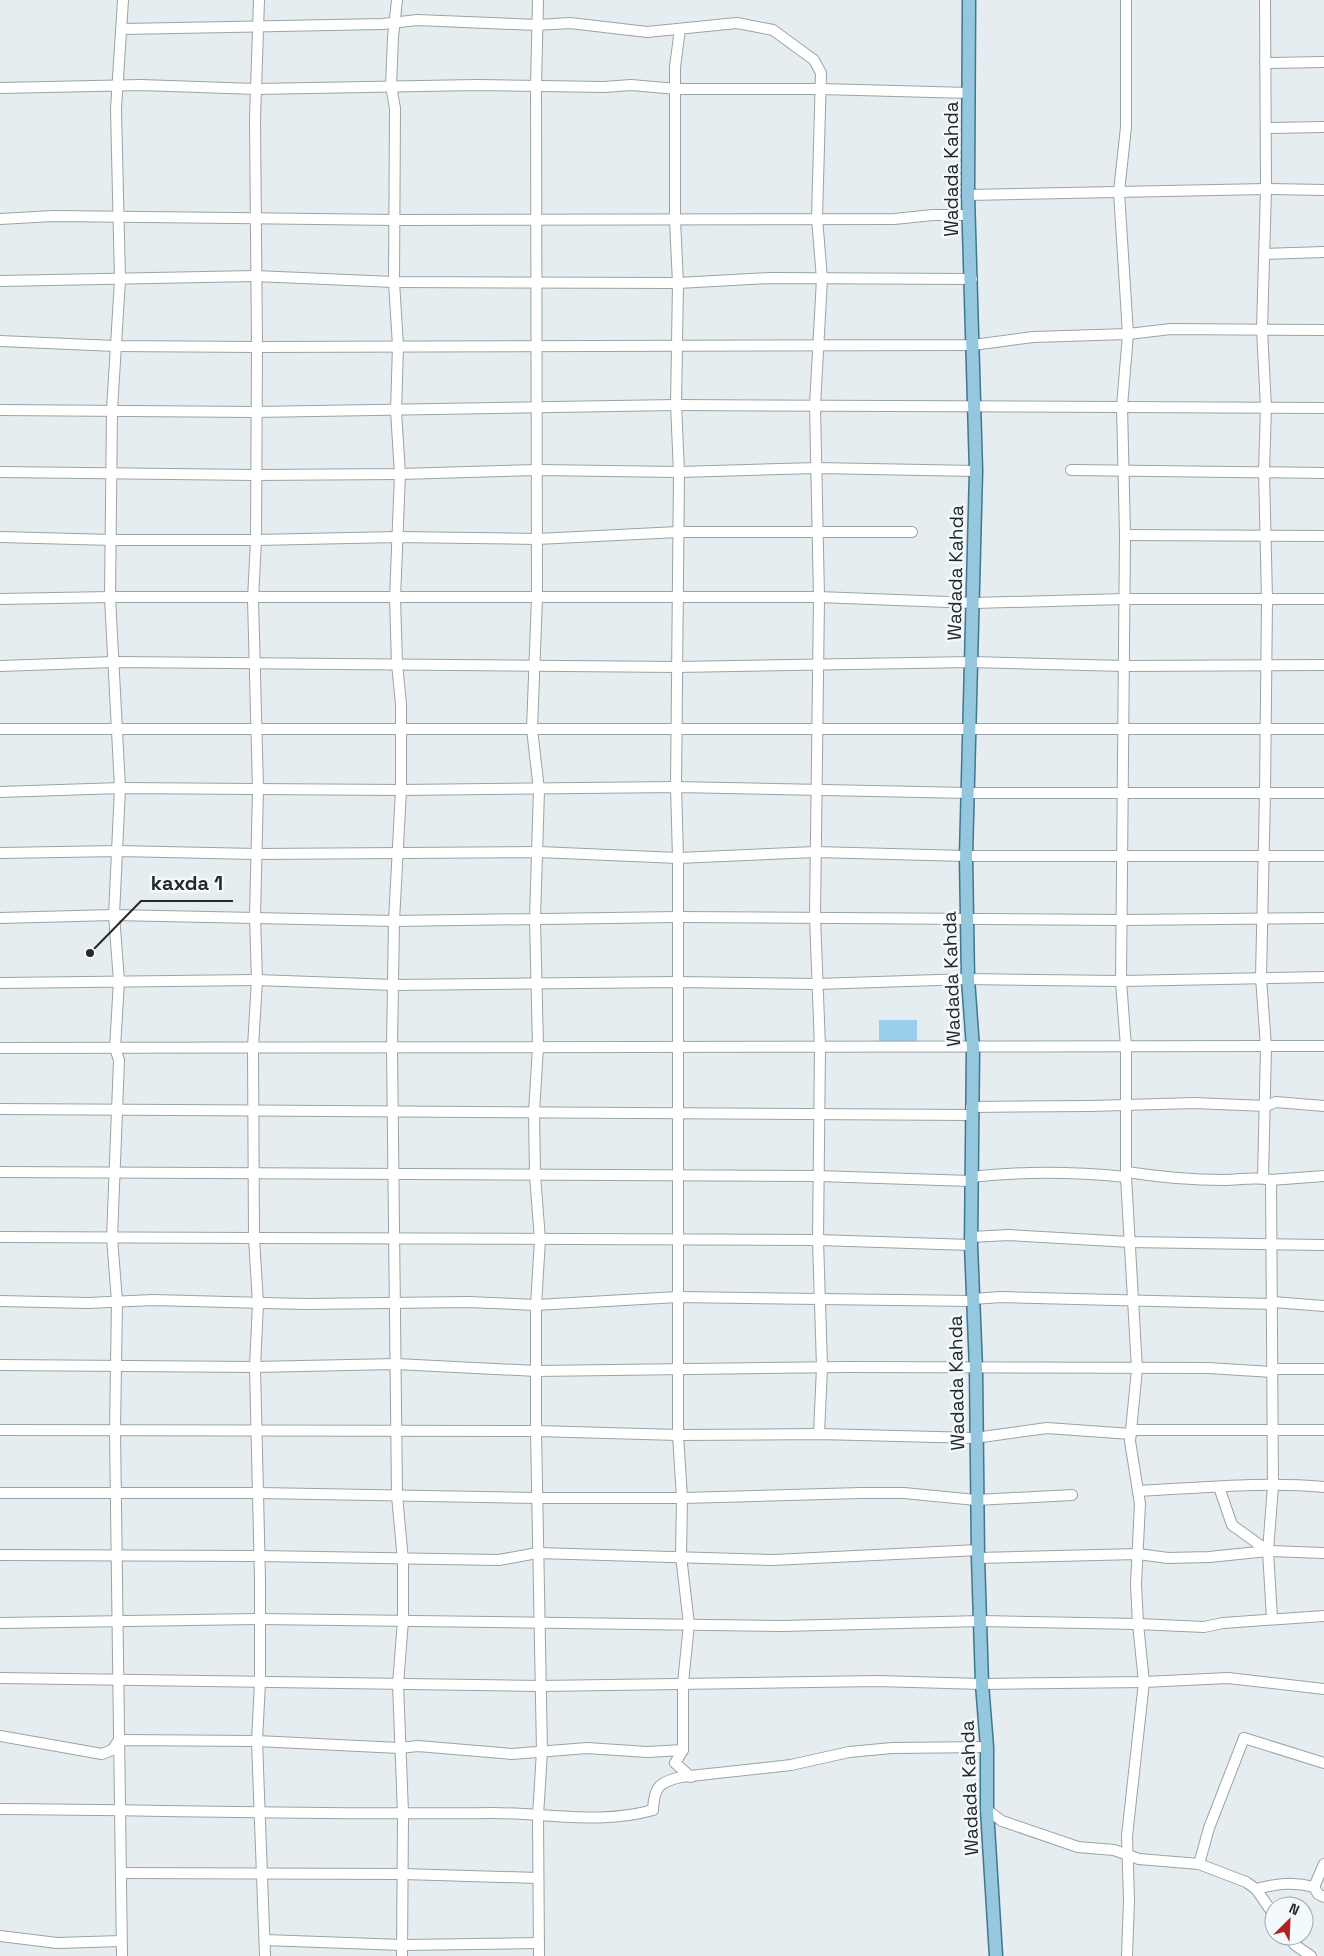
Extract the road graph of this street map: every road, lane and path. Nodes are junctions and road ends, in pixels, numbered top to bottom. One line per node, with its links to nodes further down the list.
1 (123, 0): 11 (street)
2 (259, 0): 10 (street)
3 (398, 0): 8 (street)
4 (538, 0): 9 (street)
5 (969, 0): 22 (main road, Wadada Kahda)
6 (1126, 0): 27 (street)
7 (1265, 0): 14 (street)
8 (396, 21): 9 (street); 10 (street); 16 (street)
9 (537, 25): 12 (street); 17 (street)
10 (258, 26): 11 (street); 19 (street)
11 (123, 29): 15 (street)
12 (680, 29): 20 (street); 21 (street)
13 (1324, 62): 14 (street)
14 (1265, 63): 24 (street)
15 (118, 86): 18 (street); 19 (street); 30 (street)
16 (391, 86): 17 (street); 19 (street); 35 (street)
17 (536, 86): 20 (street); 34 (street)
18 (0, 88)
19 (256, 89): 33 (street)
20 (677, 89): 21 (street); 36 (street)
21 (821, 89): 22 (street); 31 (street)
22 (969, 93): 28 (main road, Wadada Kahda)
23 (1324, 127): 24 (street)
24 (1266, 128): 25 (street)
25 (1266, 189): 26 (street); 27 (street); 38 (street)
26 (1324, 190)
27 (1119, 192): 28 (street); 49 (street)
28 (968, 195): 29 (main road, Wadada Kahda)
29 (969, 215): 31 (street); 41 (main road, Wadada Kahda)
30 (119, 216): 32 (street); 33 (street); 42 (street)
31 (817, 218): 36 (street); 40 (street)
32 (0, 219)
33 (256, 219): 35 (street); 39 (street)
34 (537, 219): 35 (street); 36 (street); 45 (street)
35 (395, 220): 44 (street)
36 (675, 220): 46 (street)
37 (1324, 252): 38 (street)
38 (1265, 254): 47 (street)
39 (255, 276): 42 (street); 44 (street); 57 (street)
40 (822, 279): 41 (street); 46 (street); 51 (street)
41 (972, 279): 53 (main road, Wadada Kahda)
42 (120, 280): 43 (street); 54 (street)
43 (0, 281)
44 (394, 282): 45 (street); 55 (street)
45 (536, 282): 46 (street); 56 (street)
46 (678, 282): 52 (street)
47 (1262, 329): 48 (street); 49 (street); 63 (street)
48 (1324, 330)
49 (1128, 334): 53 (street); 60 (street)
50 (0, 341): 54 (street)
51 (818, 344): 52 (street); 53 (street); 59 (street)
52 (677, 345): 56 (street); 58 (street)
53 (973, 345): 62 (main road, Wadada Kahda)
54 (115, 346): 57 (street); 66 (street)
55 (398, 346): 56 (street); 57 (street); 67 (street)
56 (537, 346): 61 (street)
57 (257, 347): 68 (street)
58 (676, 405): 59 (street); 61 (street); 76 (street)
59 (815, 405): 62 (street); 69 (street)
60 (1122, 406): 62 (street); 63 (street); 77 (street)
61 (537, 408): 67 (street); 70 (street)
62 (975, 408): 72 (main road, Wadada Kahda)
63 (1266, 408): 64 (street); 73 (street)
64 (1324, 408)
65 (0, 410): 66 (street)
66 (112, 410): 68 (street); 75 (street)
67 (396, 411): 68 (street); 79 (street)
68 (255, 412): 80 (street)
69 (816, 468): 72 (street); 76 (street); 83 (street)
70 (537, 470): 76 (street); 79 (street); 89 (street)
71 (1071, 470): 77 (street)
72 (976, 471): 102 (main road, Wadada Kahda)
73 (1264, 471): 77 (street); 78 (street); 85 (street)
74 (0, 472): 75 (street)
75 (112, 472): 80 (street); 90 (street)
76 (679, 472): 81 (street)
77 (1124, 472): 84 (street)
78 (1324, 473)
79 (400, 474): 80 (street); 88 (street)
80 (255, 475): 91 (street)
81 (678, 532): 83 (street); 89 (street); 96 (street)
82 (912, 532): 83 (street)
83 (818, 533): 93 (street)
84 (1125, 535): 85 (street); 99 (street)
85 (1265, 535): 86 (street); 100 (street)
86 (1324, 536)
87 (0, 537): 90 (street)
88 (397, 537): 89 (street); 91 (street); 94 (street)
89 (537, 539): 95 (street)
90 (112, 540): 91 (street); 92 (street)
91 (256, 540): 98 (street)
92 (110, 597): 97 (street); 98 (street); 103 (street)
93 (818, 597): 96 (street); 102 (street); 107 (street)
94 (395, 598): 95 (street); 98 (street); 106 (street)
95 (537, 598): 96 (street); 108 (street)
96 (678, 598): 113 (street)
97 (0, 599)
98 (253, 599): 105 (street)
99 (1124, 599): 100 (street); 102 (street); 111 (street)
100 (1267, 599): 101 (street); 112 (street)
101 (1324, 599)
102 (974, 603): 104 (main road, Wadada Kahda)
103 (114, 662): 105 (street); 110 (street); 115 (street)
104 (972, 662): 107 (street); 111 (street); 121 (main road, Wadada Kahda)
105 (254, 663): 106 (street); 116 (street)
106 (397, 664): 108 (street); 117 (street)
107 (818, 664): 113 (street); 120 (street)
108 (534, 665): 113 (street); 118 (street)
109 (1324, 665): 112 (street)
110 (0, 666)
111 (1125, 666): 112 (street); 122 (street)
112 (1266, 666): 124 (street)
113 (677, 667): 119 (street)
114 (0, 729): 115 (street)
115 (118, 729): 116 (street); 126 (street)
116 (257, 729): 117 (street); 127 (street)
117 (400, 729): 118 (street); 129 (street)
118 (532, 729): 119 (street); 130 (street)
119 (677, 729): 120 (street); 125 (street)
120 (818, 729): 121 (street); 128 (street)
121 (971, 729): 122 (street); 132 (main road, Wadada Kahda)
122 (1125, 729): 124 (street); 134 (street)
123 (1324, 729): 124 (street)
124 (1265, 730): 135 (street)
125 (676, 787): 128 (street); 130 (street); 146 (street)
126 (120, 788): 127 (street); 131 (street); 136 (street)
127 (258, 789): 129 (street); 140 (street)
128 (817, 789): 132 (street); 138 (street)
129 (401, 790): 130 (street); 141 (street)
130 (539, 790): 137 (street)
131 (0, 792)
132 (969, 793): 134 (street); 142 (main road, Wadada Kahda)
133 (1324, 793): 135 (street)
134 (1124, 794): 135 (street); 144 (street)
135 (1265, 794): 145 (street)
136 (118, 851): 139 (street); 140 (street); 147 (street)
137 (539, 852): 141 (street); 146 (street); 153 (street)
138 (816, 852): 142 (street); 146 (street); 150 (street)
139 (0, 853)
140 (256, 854): 141 (street); 148 (street)
141 (398, 854): 157 (street)
142 (966, 856): 144 (street); 154 (main road, Wadada Kahda)
143 (1324, 856): 145 (street)
144 (1123, 857): 145 (street); 155 (street)
145 (1264, 857): 156 (street)
146 (678, 858): 149 (street)
147 (114, 915): 148 (street); 151 (street); 162 (street)
148 (254, 917): 157 (street); 161 (street)
149 (677, 917): 150 (street); 153 (street); 164 (street)
150 (815, 917): 154 (street); 167 (street)
151 (0, 918)
152 (1324, 918): 156 (street)
153 (535, 919): 157 (street); 166 (street)
154 (968, 919): 155 (street); 160 (main road, Wadada Kahda)
155 (1122, 920): 156 (street); 163 (street)
156 (1262, 920): 158 (street)
157 (394, 921): 168 (street)
158 (1261, 977): 159 (street); 163 (street); 169 (street)
159 (1324, 977)
160 (968, 979): 163 (street); 167 (street); 179 (main road, Wadada Kahda)
161 (257, 980): 162 (street); 168 (street); 171 (street)
162 (119, 981): 165 (street); 178 (street)
163 (1121, 981): 176 (street)
164 (678, 982): 166 (street); 167 (street); 174 (street)
165 (0, 983)
166 (535, 984): 168 (street); 173 (street)
167 (817, 984): 175 (street)
168 (394, 985): 172 (street)
169 (1266, 1046): 170 (street); 176 (street); 181 (street)
170 (1324, 1046)
171 (253, 1047): 172 (street); 178 (street); 185 (street)
172 (392, 1047): 173 (street); 187 (street)
173 (538, 1047): 174 (street); 188 (street)
174 (678, 1047): 175 (street); 189 (street)
175 (820, 1047): 179 (street); 190 (street)
176 (1126, 1047): 179 (street); 180 (street)
177 (0, 1048): 178 (street)
178 (114, 1048): 184 (street)
179 (973, 1048): 186 (main road, Wadada Kahda)
180 (1126, 1105): 181 (street); 186 (street); 196 (street)
181 (1266, 1106): 182 (street); 201 (street)
182 (1324, 1106)
183 (0, 1109): 184 (street)
184 (116, 1110): 185 (street); 192 (street)
185 (254, 1110): 187 (street); 193 (street)
186 (971, 1111): 190 (street); 200 (main road, Wadada Kahda)
187 (392, 1112): 188 (street); 194 (street)
188 (534, 1112): 189 (street); 195 (street)
189 (679, 1114): 190 (street); 197 (street)
190 (820, 1114): 198 (street)
191 (0, 1172): 192 (street)
192 (114, 1173): 193 (street); 203 (street)
193 (255, 1174): 194 (street); 204 (street)
194 (392, 1175): 195 (street); 205 (street)
195 (535, 1175): 197 (street); 206 (street)
196 (1127, 1175): 200 (street); 201 (street); 210 (street)
197 (679, 1176): 198 (street); 207 (street)
198 (818, 1176): 200 (street); 208 (street)
199 (1324, 1176): 201 (street)
200 (970, 1179): 209 (main road, Wadada Kahda)
201 (1267, 1179): 211 (street)
202 (0, 1237): 203 (street)
203 (112, 1238): 204 (street); 218 (street)
204 (254, 1238): 205 (street); 220 (street)
205 (394, 1238): 206 (street); 219 (street)
206 (540, 1240): 207 (street); 222 (street)
207 (678, 1240): 208 (street); 213 (street)
208 (818, 1240): 209 (street); 214 (street)
209 (971, 1241): 210 (street); 215 (main road, Wadada Kahda)
210 (1129, 1242): 211 (street); 216 (street)
211 (1272, 1245): 212 (street); 221 (street)
212 (1324, 1245)
213 (678, 1297): 214 (street); 222 (street); 229 (street)
214 (819, 1298): 215 (street); 228 (street)
215 (973, 1300): 216 (street); 230 (main road, Wadada Kahda)
216 (1132, 1301): 221 (street); 231 (street)
217 (0, 1302): 218 (street)
218 (117, 1302): 220 (street); 226 (street)
219 (395, 1302): 220 (street); 222 (street); 224 (street)
220 (258, 1303): 227 (street)
221 (1273, 1303): 223 (street); 233 (street)
222 (536, 1305): 234 (street)
223 (1324, 1306)
224 (396, 1364): 227 (street); 234 (street); 240 (street)
225 (0, 1365): 226 (street)
226 (117, 1366): 227 (street); 238 (street)
227 (255, 1367): 239 (street)
228 (822, 1367): 229 (street); 230 (street); 243 (street)
229 (678, 1369): 234 (street); 244 (street)
230 (976, 1369): 231 (street); 245 (main road, Wadada Kahda)
231 (1137, 1369): 233 (street); 242 (street)
232 (1324, 1369): 233 (street)
233 (1272, 1370): 235 (street)
234 (536, 1371): 241 (street)
235 (1272, 1429): 237 (street); 242 (street); 247 (street)
236 (0, 1430): 238 (street)
237 (1324, 1430)
238 (115, 1431): 239 (street); 250 (street)
239 (258, 1431): 240 (street); 252 (street)
240 (396, 1431): 241 (street); 254 (street)
241 (536, 1431): 244 (street); 255 (street)
242 (1132, 1432): 245 (street); 249 (street)
243 (819, 1434): 244 (street); 245 (street)
244 (678, 1435): 256 (street)
245 (975, 1438): 257 (main road, Wadada Kahda)
246 (1219, 1486): 247 (street); 249 (street); 258 (street)
247 (1273, 1486): 248 (street); 258 (street)
248 (1324, 1487)
249 (1138, 1491): 261 (street)
250 (116, 1492): 251 (street); 252 (street); 264 (street)
251 (0, 1493)
252 (259, 1493): 254 (street); 265 (street)
253 (1072, 1495): 257 (street)
254 (397, 1496): 255 (street); 267 (street)
255 (538, 1498): 256 (street); 259 (street)
256 (682, 1498): 257 (street); 266 (street)
257 (976, 1500): 260 (main road, Wadada Kahda)
258 (1268, 1552): 261 (street); 262 (street); 269 (street)
259 (537, 1553): 266 (street); 267 (street); 275 (street)
260 (978, 1554): 261 (street); 266 (street); 273 (main road, Wadada Kahda)
261 (1138, 1554): 277 (street)
262 (1324, 1554)
263 (0, 1555): 264 (street)
264 (117, 1555): 265 (street); 270 (street)
265 (260, 1556): 267 (street); 271 (street)
266 (681, 1556): 276 (street)
267 (402, 1560): 272 (street)
268 (1324, 1616): 269 (street)
269 (1272, 1619): 277 (street)
270 (117, 1620): 271 (street); 274 (street); 279 (street)
271 (260, 1620): 272 (street); 280 (street)
272 (404, 1621): 275 (street); 283 (street)
273 (981, 1621): 276 (street); 277 (street); 284 (main road, Wadada Kahda)
274 (0, 1623)
275 (540, 1624): 276 (street); 285 (street)
276 (689, 1624): 282 (street)
277 (1138, 1624): 281 (street)
278 (0, 1678): 279 (street)
279 (118, 1680): 280 (street); 288 (street)
280 (260, 1682): 283 (street); 289 (street)
281 (1144, 1682): 284 (street); 286 (street); 302 (street)
282 (683, 1683): 284 (street); 285 (street); 292 (street)
283 (398, 1684): 285 (street); 291 (street)
284 (982, 1684): 290 (main road, Wadada Kahda)
285 (540, 1686): 293 (street)
286 (1324, 1688)
287 (0, 1736): 288 (street)
288 (119, 1740): 289 (street); 297 (street)
289 (257, 1741): 291 (street); 299 (street)
290 (988, 1747): 295 (street); 298 (main road, Wadada Kahda)
291 (399, 1748): 293 (street); 300 (street)
292 (683, 1750): 293 (street); 295 (street)
293 (542, 1751): 301 (street)
294 (1324, 1763): 303 (street)
295 (691, 1777): 301 (street)
296 (0, 1808): 297 (street)
297 (120, 1809): 299 (street); 305 (street)
298 (987, 1810): 302 (street); 323 (main road, Wadada Kahda)
299 (261, 1812): 300 (street); 306 (street)
300 (403, 1813): 301 (street); 307 (street)
301 (538, 1816): 308 (street)
302 (1128, 1855): 303 (street); 324 (street)
303 (1199, 1864): 310 (street)
304 (1324, 1864): 309 (street)
305 (120, 1873): 306 (street); 315 (street)
306 (262, 1873): 307 (street); 314 (street)
307 (403, 1874): 308 (street); 317 (street)
308 (538, 1878): 316 (street)
309 (1314, 1887): 310 (street); 311 (street)
310 (1256, 1889): 312 (street)
311 (1324, 1897)
312 (1264, 1901)
313 (0, 1936): 315 (street)
314 (265, 1940): 317 (street); 320 (street)
315 (121, 1941): 319 (street)
316 (538, 1943): 317 (street); 322 (street)
317 (402, 1944): 321 (street)
318 (1296, 1946): 325 (street)
319 (122, 1956)
320 (265, 1956)
321 (402, 1956)
322 (539, 1956)
323 (996, 1956)
324 (1127, 1956)
325 (1311, 1956)

